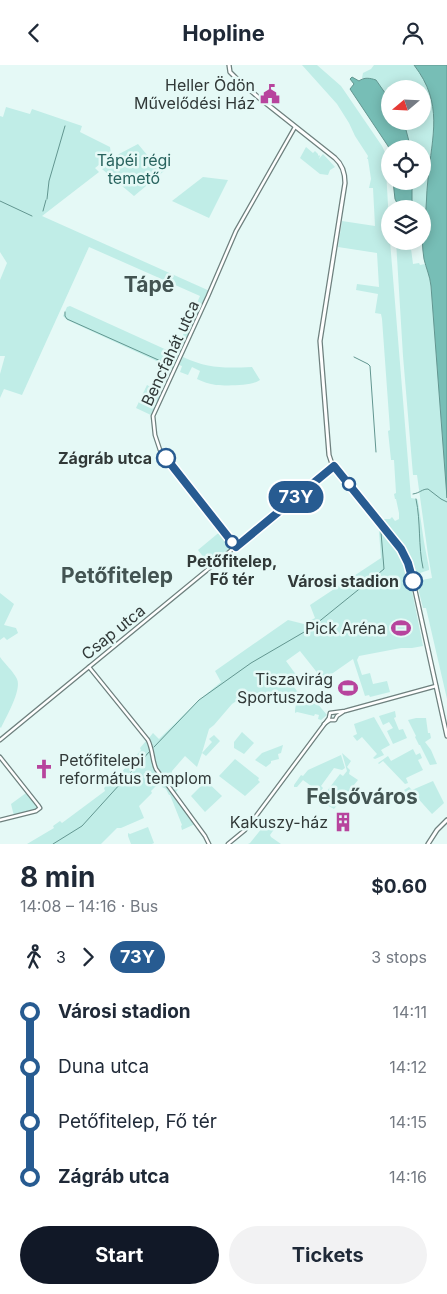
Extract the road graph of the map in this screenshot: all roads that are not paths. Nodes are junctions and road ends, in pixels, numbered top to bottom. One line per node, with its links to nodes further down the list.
1 (229, 67): 2 (main road)
2 (296, 127): 3 (main road); 4 (street, Bencfahát utca)
3 (334, 466): 4 (street, Csap utca); 6 (main road)
4 (236, 547): 5 (street, Csap utca)
5 (89, 667): 10 (street, Csap utca); 14 (street)
6 (436, 686): 7 (street); 9 (main road)
7 (336, 714): 8 (street); 8 (street)
8 (330, 719): 15 (street)
9 (447, 736)
10 (0, 741)
11 (0, 757): 12 (street)
12 (0, 820)
13 (447, 820): 16 (main road)
14 (210, 844)
15 (227, 844)
16 (428, 844)

